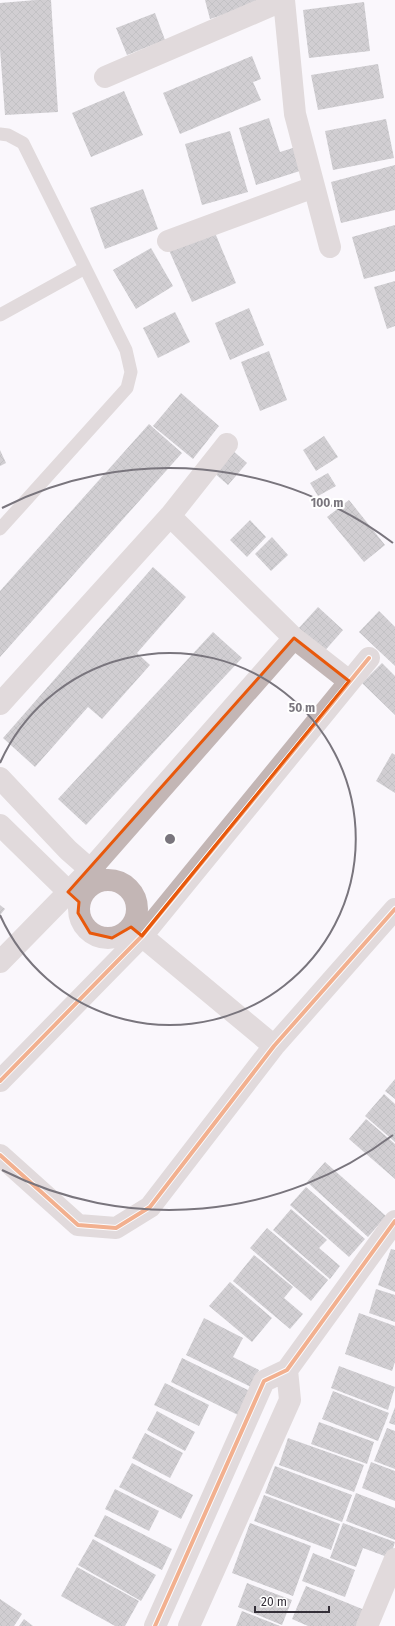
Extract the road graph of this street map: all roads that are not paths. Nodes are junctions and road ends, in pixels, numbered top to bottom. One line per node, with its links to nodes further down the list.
1 (284, 0): 2 (street); 4 (street)
2 (105, 77)
3 (0, 134): 7 (lane)
4 (314, 187): 5 (street); 6 (street)
5 (168, 241)
6 (330, 247)
7 (85, 268): 8 (lane); 11 (lane)
8 (0, 315)
9 (227, 444): 10 (street)
10 (170, 516): 12 (street); 15 (street)
11 (0, 530)
12 (294, 638): 14 (street); 18 (street)
13 (369, 658): 14 (street)
14 (349, 681): 21 (street)
15 (0, 704)
16 (0, 778): 18 (street)
17 (0, 825): 19 (street)
18 (96, 875): 19 (street); 21 (street)
19 (74, 897): 21 (street); 22 (street)
20 (395, 909): 23 (street)
21 (136, 931): 23 (street); 24 (street)
22 (0, 962)
23 (274, 1046): 25 (street)
24 (0, 1081)
25 (0, 1155)
26 (395, 1221): 27 (street)
27 (287, 1370): 29 (street); 30 (street)
28 (395, 1559): 31 (street)
29 (154, 1626)
30 (189, 1626)
31 (367, 1626)

